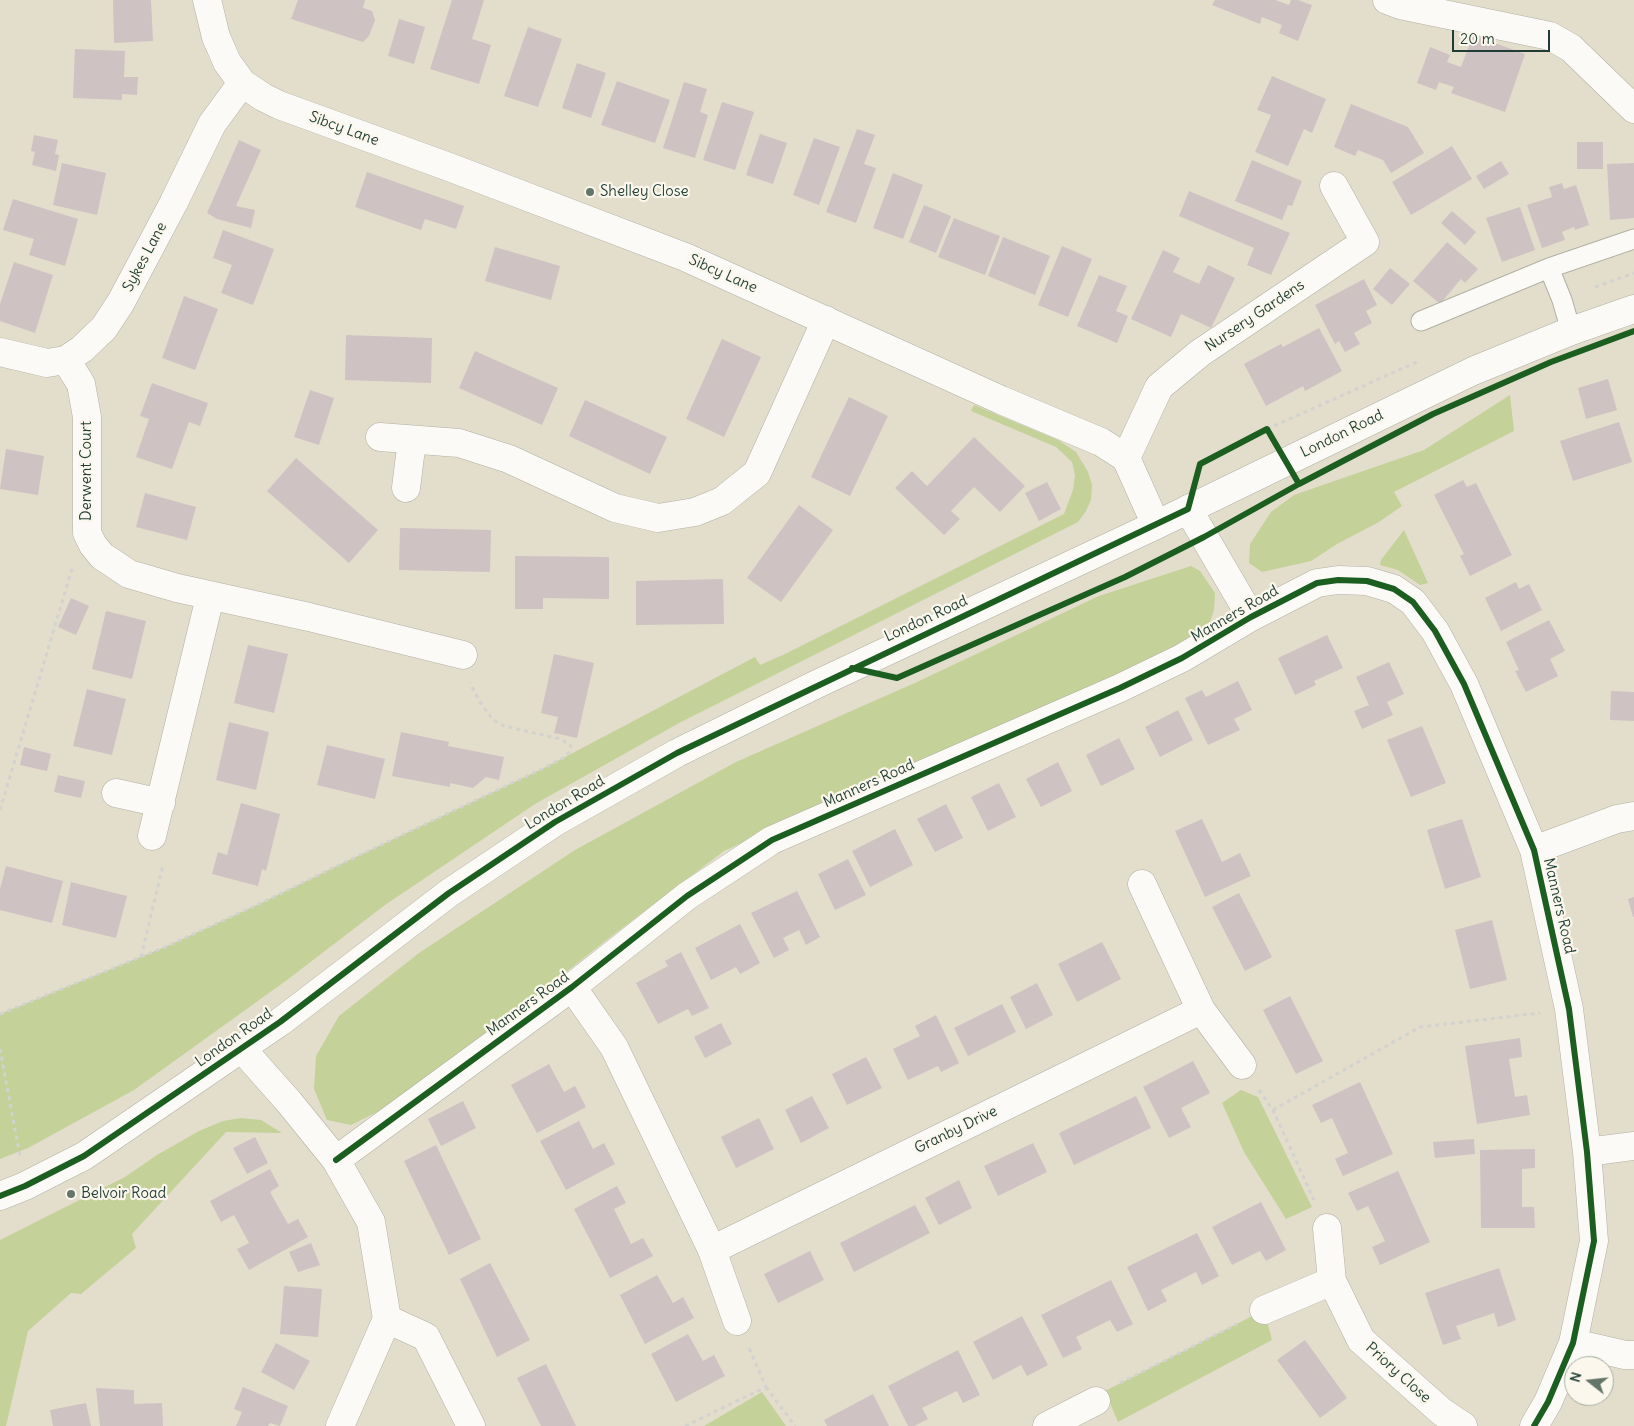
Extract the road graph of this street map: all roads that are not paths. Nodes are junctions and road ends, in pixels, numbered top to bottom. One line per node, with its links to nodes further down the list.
1 (207, 0): 3 (street)
2 (1387, 0): 4 (street)
3 (242, 84): 9 (street, Sibcy Lane); 13 (street, Sykes Lane)
4 (1634, 109)
5 (1334, 186): 16 (street, Nursery Gardens)
6 (1634, 239): 7 (lane)
7 (1549, 268): 10 (lane); 11 (lane)
8 (1634, 309): 11 (street, London Road)
9 (826, 320): 15 (street); 16 (street, Sibcy Lane)
10 (1421, 321)
11 (1571, 331): 18 (street, London Road)
12 (0, 352): 13 (street)
13 (66, 360): 20 (street, Derwent Court)
14 (380, 437): 15 (street)
15 (412, 440): 17 (street)
16 (1126, 458): 19 (street)
17 (406, 488)
18 (1188, 508): 19 (street, London Road); 21 (street, Manners Road)
19 (1156, 525): 31 (street, London Road)
20 (210, 597): 22 (street, Derwent Court); 24 (street)
21 (1251, 617): 27 (street, Manners Road); 29 (street, Manners Road)
22 (463, 655)
23 (116, 792): 24 (street)
24 (161, 803): 26 (street)
25 (1634, 816): 27 (street)
26 (152, 836)
27 (1534, 850): 34 (street, Manners Road)
28 (1142, 884): 30 (street)
29 (572, 988): 35 (street, Manners Road); 38 (street)
30 (1201, 1010): 32 (street); 38 (street, Granby Drive)
31 (242, 1049): 35 (street); 36 (street, London Road)
32 (1242, 1065)
33 (1634, 1146): 34 (street)
34 (1587, 1152): 43 (street, Manners Road)
35 (336, 1160): 41 (street)
36 (0, 1196)
37 (1326, 1228): 39 (street, Priory Close)
38 (712, 1250): 42 (street)
39 (1332, 1282): 40 (street); 49 (street, Priory Close)
40 (1264, 1310)
41 (387, 1319): 46 (street); 47 (street)
42 (737, 1321)
43 (1573, 1343): 44 (street); 50 (street, Manners Road)
44 (1634, 1355)
45 (1096, 1401): 48 (street)
46 (340, 1426)
47 (471, 1426)
48 (1047, 1426)
49 (1463, 1426)
50 (1534, 1426)

